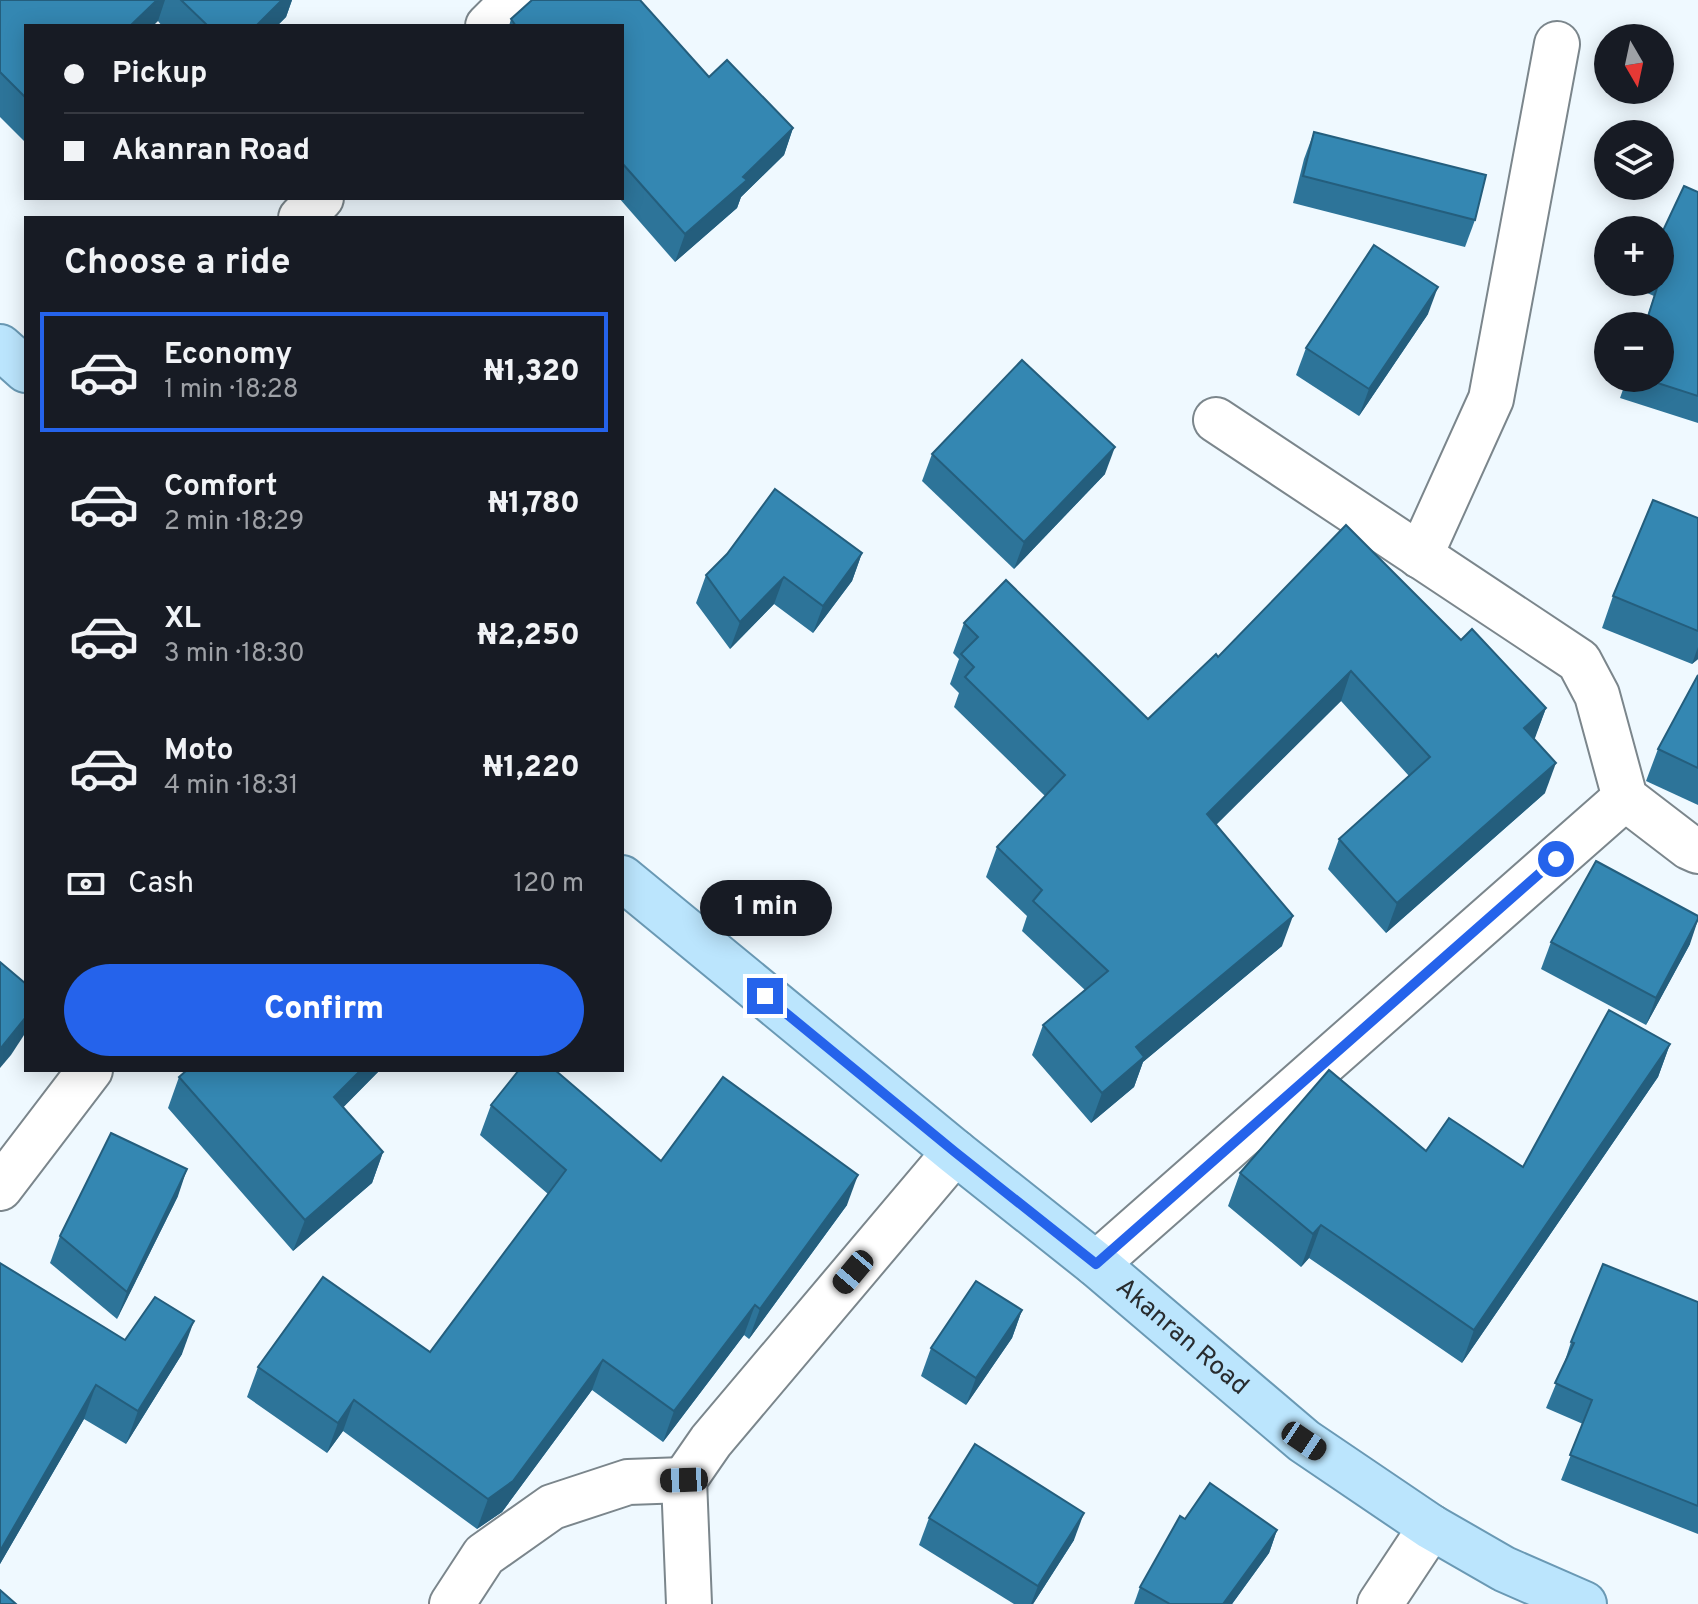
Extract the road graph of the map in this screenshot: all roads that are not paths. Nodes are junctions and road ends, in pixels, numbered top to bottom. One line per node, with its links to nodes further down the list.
1 (514, 0): 2 (street)
2 (490, 24)
3 (1557, 44): 9 (street)
4 (319, 200): 5 (street)
5 (303, 216)
6 (0, 347): 7 (main road)
7 (24, 368)
8 (1216, 420): 9 (street)
9 (1420, 556): 10 (street)
10 (1625, 798): 11 (street); 16 (street)
11 (1698, 851)
12 (624, 880): 14 (main road, Akanran Road)
13 (88, 1072): 15 (street)
14 (955, 1152): 16 (main road, Akanran Road); 17 (street)
15 (0, 1188)
16 (1096, 1264): 18 (main road, Akanran Road)
17 (684, 1480): 19 (street); 20 (street)
18 (1431, 1527): 21 (street); 22 (main road, Akanran Road)
19 (452, 1604)
20 (689, 1604)
21 (1380, 1604)
22 (1584, 1604)

